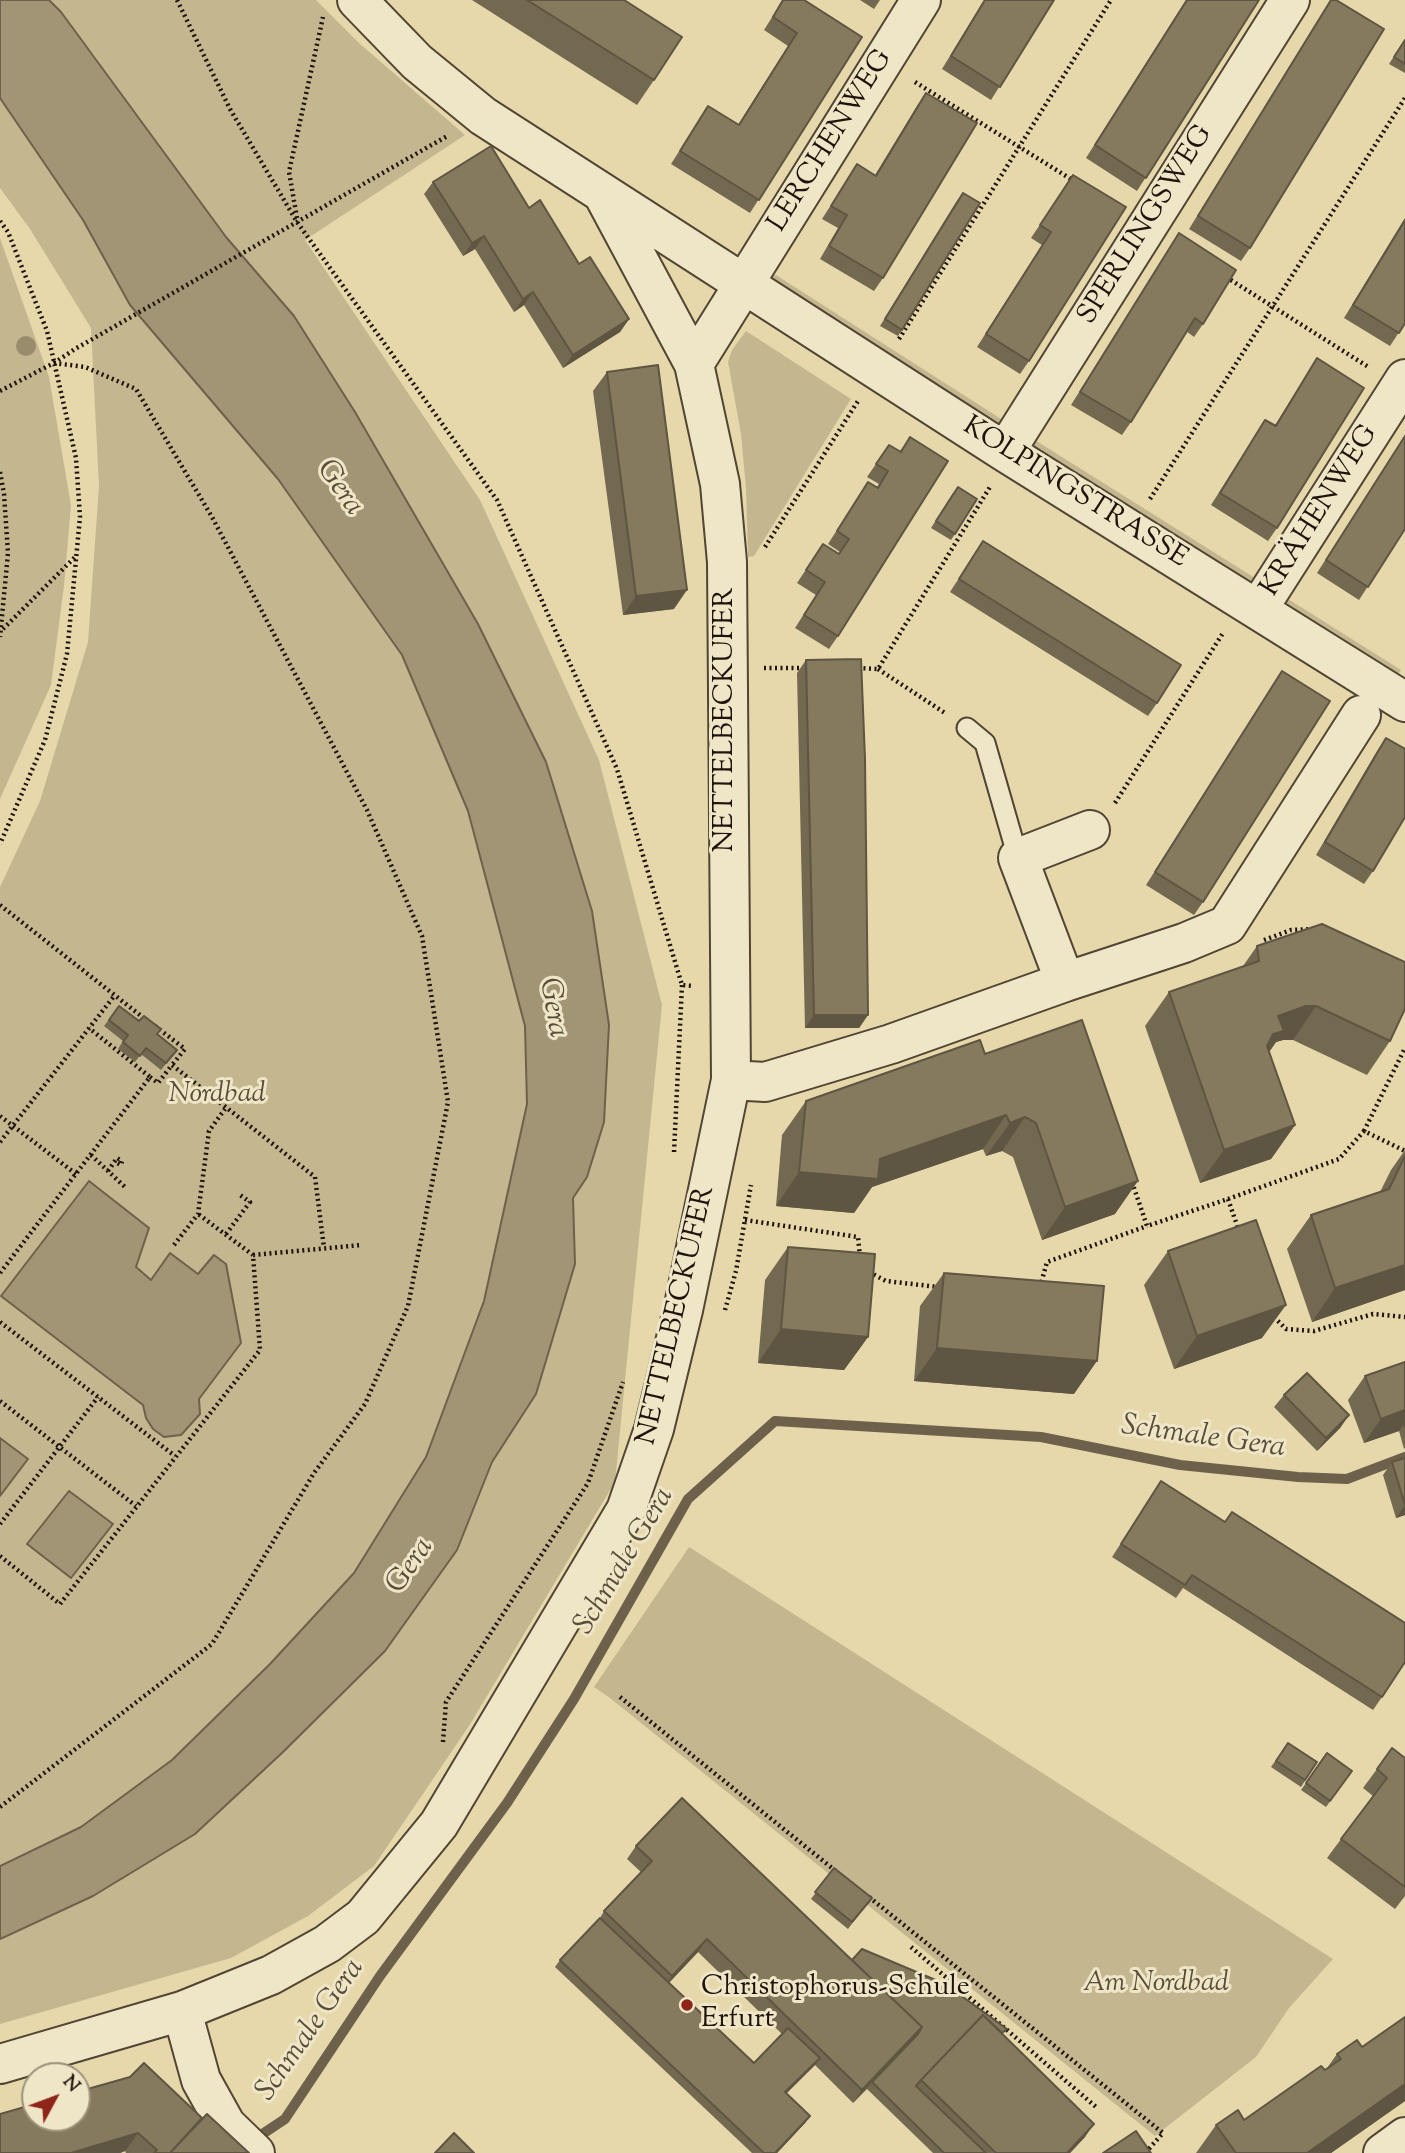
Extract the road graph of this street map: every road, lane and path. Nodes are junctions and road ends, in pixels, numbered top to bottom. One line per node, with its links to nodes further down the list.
1 (177, 0): 13 (path)
2 (921, 0): 6 (street, LERCHENWEG)
3 (1111, 0): 9 (path)
4 (1290, 0): 22 (street, SPERLINGSWEG)
5 (340, 7): 8 (street, NETTELBECKUFER); 13 (path)
6 (883, 61): 9 (path); 15 (street, LERCHENWEG)
7 (1405, 98): 16 (path)
8 (483, 116): 11 (street, NETTELBECKUFER); 13 (path)
9 (1020, 148): 10 (path); 17 (path)
10 (1077, 183)
11 (603, 194): 15 (street, NETTELBECKUFER); 19 (street, NETTELBECKUFER)
12 (0, 221): 18 (path)
13 (297, 222): 18 (path); 44 (path)
14 (1215, 271): 16 (path)
15 (744, 284): 17 (street, KOLPINGSTRASSE); 19 (street)
16 (1273, 307): 20 (path); 24 (path)
17 (886, 358): 22 (street, KOLPINGSTRASSE); 25 (path)
18 (54, 363): 21 (path); 26 (path); 92 (path)
19 (694, 364): 45 (street, NETTELBECKUFER)
20 (1402, 383): 27 (street, KRÄHENWEG)
21 (0, 391)
22 (1007, 454): 27 (street, KOLPINGSTRASSE); 33 (path)
23 (0, 472): 28 (path)
24 (1147, 504)
25 (764, 549)
26 (76, 556): 28 (path); 38 (path)
27 (1251, 604): 34 (street, KOLPINGSTRASSE); 37 (path)
28 (2, 630): 29 (path)
29 (0, 638)
30 (759, 668): 31 (path)
31 (812, 668)
32 (852, 668): 33 (path)
33 (878, 668): 36 (path)
34 (1405, 702)
35 (1361, 715): 43 (street)
36 (967, 727): 39 (lane)
37 (1090, 831): 39 (street)
38 (0, 844)
39 (1018, 858): 43 (street)
40 (0, 905): 46 (path)
41 (1320, 930): 42 (path)
42 (1254, 943)
43 (1065, 982): 51 (street)
44 (682, 985): 45 (path); 59 (path)
45 (729, 989): 51 (street, NETTELBECKUFER)
46 (115, 995): 47 (path); 49 (path)
47 (89, 1028): 50 (path); 54 (path)
48 (1405, 1048): 55 (path)
49 (172, 1065): 50 (path); 52 (path)
50 (150, 1077): 58 (path)
51 (731, 1080): 67 (street, NETTELBECKUFER)
52 (225, 1109): 68 (path); 74 (path)
53 (0, 1116): 54 (path)
54 (13, 1126): 56 (path); 62 (path)
55 (1364, 1130): 57 (path); 66 (path)
56 (0, 1142)
57 (1405, 1151)
58 (91, 1155): 61 (path); 62 (path)
59 (674, 1158)
60 (119, 1160): 61 (path)
61 (108, 1171): 64 (path)
62 (76, 1174): 76 (path)
63 (1129, 1175): 69 (path)
64 (126, 1188)
65 (240, 1195): 70 (path)
66 (1228, 1199): 69 (path); 71 (path)
67 (703, 1213): 77 (path); 96 (street, NETTELBECKUFER)
68 (198, 1214): 70 (path); 72 (path)
69 (1147, 1226): 78 (path)
70 (226, 1234): 75 (path)
71 (1241, 1237)
72 (174, 1245)
73 (362, 1245): 74 (path)
74 (324, 1248): 75 (path)
75 (253, 1255): 86 (path)
76 (0, 1273)
77 (941, 1287)
78 (1037, 1298)
79 (1268, 1312): 80 (path)
80 (1405, 1317)
81 (0, 1322): 83 (path)
82 (626, 1374): 91 (path)
83 (98, 1397): 85 (path); 86 (path)
84 (0, 1401): 85 (path)
85 (60, 1447): 87 (path); 88 (path)
86 (175, 1457): 87 (path)
87 (136, 1506): 89 (path)
88 (0, 1524)
89 (0, 1556)
90 (620, 1697): 93 (path)
91 (443, 1742)
92 (0, 1807)
93 (845, 1877)
94 (866, 1895): 100 (path)
95 (911, 1947): 98 (path)
96 (182, 2011): 97 (street, NETTELBECKUFER); 101 (street)
97 (0, 2064)
98 (1096, 2107)
99 (1405, 2137): 102 (street)
100 (1147, 2151)
101 (255, 2153)
102 (1383, 2153)

